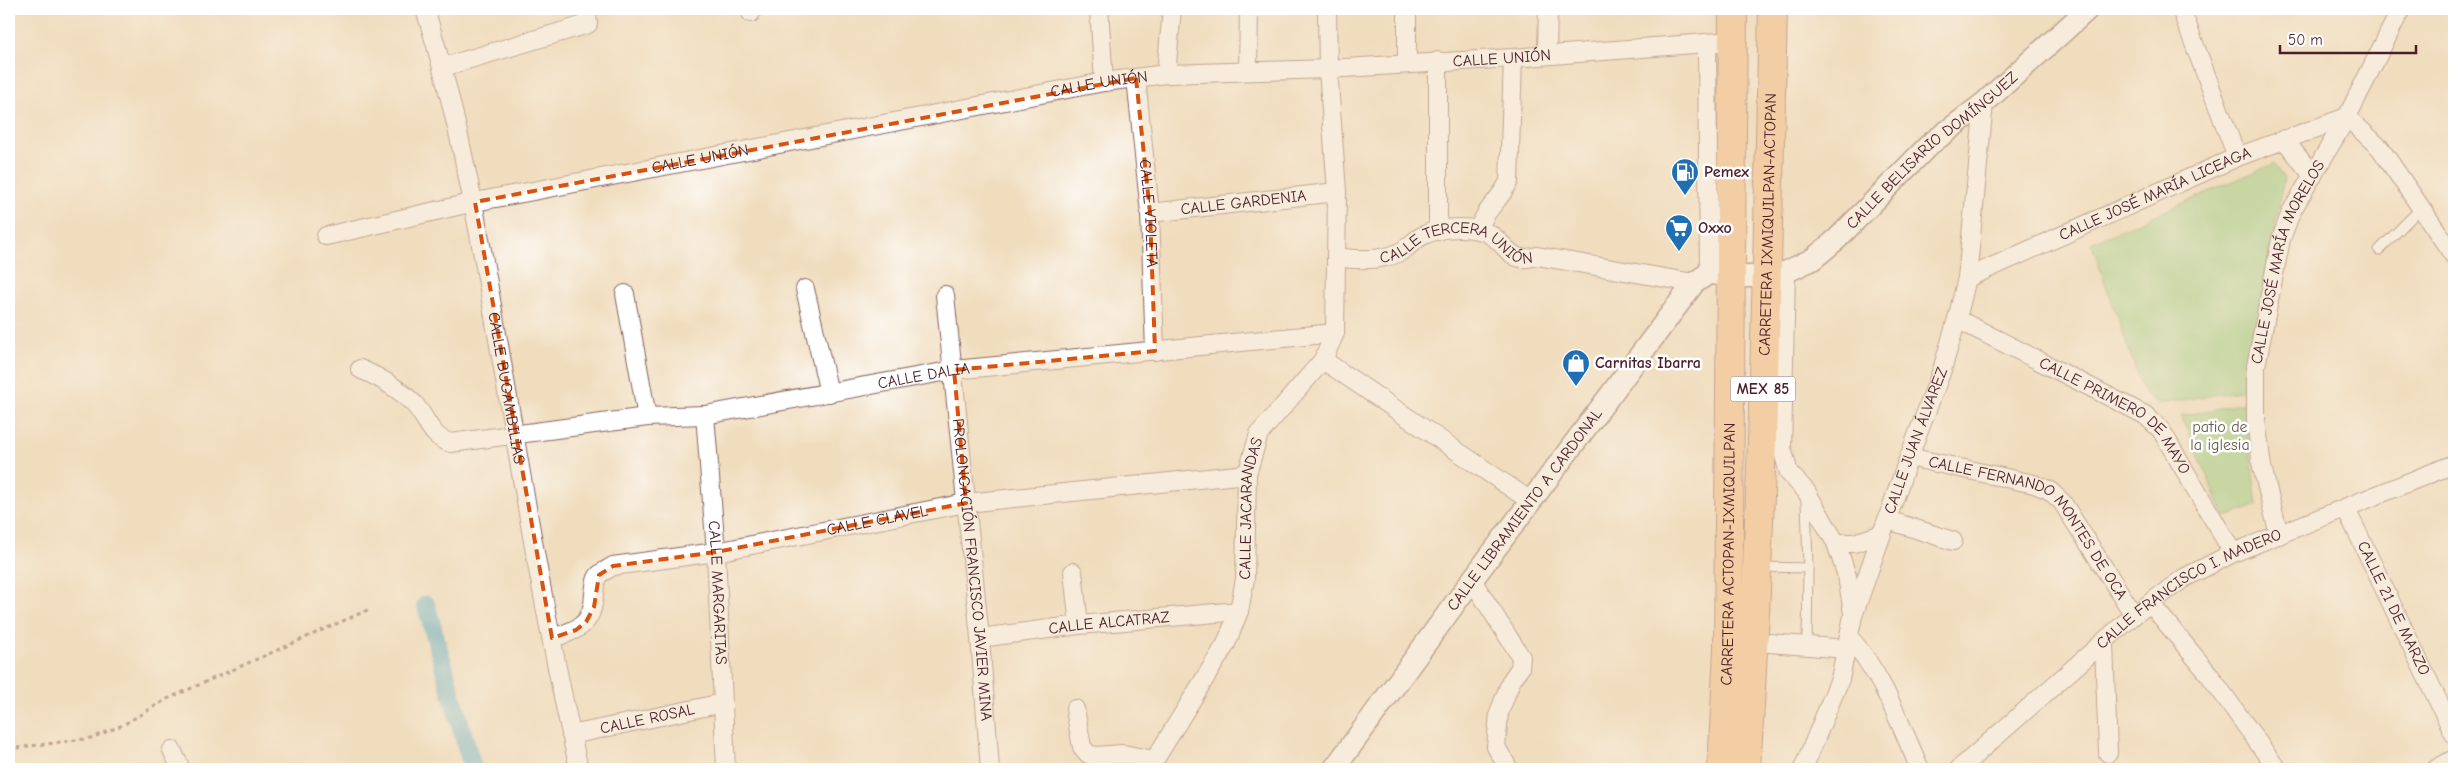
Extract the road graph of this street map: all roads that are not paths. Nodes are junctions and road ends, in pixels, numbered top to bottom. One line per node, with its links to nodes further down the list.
1 (425, 9): 19 (street, CALLE BUGAMBILIAS)
2 (1099, 9): 24 (street)
3 (1172, 9): 22 (street)
4 (1249, 9): 21 (street)
5 (1327, 9): 20 (street, CALLE JACARANDAS)
6 (1407, 9): 18 (street)
7 (1548, 9): 15 (street)
8 (1733, 9): 14 (main road, CARRETERA ACTOPAN-IXMIQUILPAN / MEX 85)
9 (1773, 9): 40 (main road, CARRETERA IXMIQUILPAN-ACTOPAN / MEX 85)
10 (2088, 9): 25 (street, CALLE BELISARIO DOMÍNGUEZ)
11 (2181, 9): 28 (street)
12 (2400, 9): 26 (street, CALLE JOSÉ MARÍA MORELOS)
13 (587, 16): 19 (street)
14 (1719, 42): 15 (street, CALLE UNIÓN); 41 (main road, CARRETERA ACTOPAN-IXMIQUILPAN / MEX 85)
15 (1547, 54): 16 (street, CALLE UNIÓN)
16 (1513, 58): 17 (street, CALLE UNIÓN); 34 (street)
17 (1438, 60): 18 (street, CALLE UNIÓN); 35 (street)
18 (1407, 62): 20 (street, CALLE UNIÓN)
19 (443, 67): 31 (street, CALLE BUGAMBILIAS)
20 (1328, 68): 21 (street, CALLE UNIÓN); 30 (street, CALLE JACARANDAS)
21 (1248, 70): 22 (street, CALLE UNIÓN)
22 (1166, 74): 23 (street, CALLE UNIÓN)
23 (1136, 78): 24 (street, CALLE UNIÓN); 33 (street, CALLE VIOLETA)
24 (1104, 82): 31 (street, CALLE UNIÓN)
25 (1984, 103): 40 (street, CALLE BELISARIO DOMÍNGUEZ); 42 (street, CALLE JUAN ÁLVAREZ)
26 (2347, 117): 27 (street, CALLE JOSÉ MARÍA LICEAGA); 29 (street, CALLE JOSÉ MARÍA MORELOS); 32 (street)
27 (2284, 139): 28 (street, CALLE JOSÉ MARÍA LICEAGA); 29 (street)
28 (2237, 157): 42 (street, CALLE JOSÉ MARÍA LICEAGA)
29 (2313, 176): 64 (street, CALLE JOSÉ MARÍA MORELOS)
30 (1337, 192): 33 (street, CALLE GARDENIA); 39 (street, CALLE JACARANDAS)
31 (474, 202): 36 (street, CALLE UNIÓN); 55 (street, CALLE BUGAMBILIAS)
32 (2421, 208): 37 (lane); 38 (street)
33 (1150, 213): 48 (street, CALLE VIOLETA)
34 (1479, 230): 35 (street, CALLE TERCERA UNIÓN); 41 (street, CALLE TERCERA UNIÓN)
35 (1438, 231): 39 (street, CALLE TERCERA UNIÓN)
36 (326, 236)
37 (2379, 250)
38 (2454, 256)
39 (1336, 257): 47 (street, CALLE JACARANDAS)
40 (1776, 274): 41 (street); 59 (street); 69 (main road, CARRETERA IXMIQUILPAN-ACTOPAN / MEX 85)
41 (1712, 278): 60 (street, CALLE LIBRAMIENTO A CARDONAL); 98 (main road, CARRETERA ACTOPAN-IXMIQUILPAN / MEX 85)
42 (1967, 278): 46 (street, CALLE JUAN ÁLVAREZ)
43 (805, 289): 52 (street)
44 (625, 294): 54 (street)
45 (945, 295): 51 (street, PROLONGACIÓN FRANCISCO JAVIER MINA)
46 (1957, 319): 56 (street, CALLE JUAN ÁLVAREZ); 68 (street, CALLE PRIMERO DE MAYO)
47 (1335, 333): 48 (street, CALLE DALIA); 49 (street, CALLE JACARANDAS)
48 (1155, 351): 51 (street, CALLE DALIA)
49 (1323, 360): 58 (street, CALLE JACARANDAS); 60 (street)
50 (360, 369): 55 (street, CALLE DALIA)
51 (954, 370): 52 (street, CALLE DALIA); 61 (street, PROLONGACIÓN FRANCISCO JAVIER MINA)
52 (829, 393): 53 (street, CALLE DALIA)
53 (706, 415): 54 (street, CALLE DALIA); 67 (street, CALLE MARGARITAS)
54 (647, 416): 55 (street, CALLE DALIA)
55 (515, 434): 78 (street, CALLE BUGAMBILIAS)
56 (1909, 457): 63 (street, CALLE JUAN ÁLVAREZ); 75 (street, CALLE FERNANDO MONTES DE OCA)
57 (2454, 464): 62 (street, CALLE FRANCISCO I. MADERO)
58 (1247, 474): 61 (street, CALLE CLAVEL); 74 (street, CALLE JACARANDAS)
59 (1806, 491): 66 (street); 70 (lane)
60 (1532, 502): 72 (street, CALLE LIBRAMIENTO A CARDONAL)
61 (966, 503): 67 (street, CALLE CLAVEL); 79 (street, PROLONGACIÓN FRANCISCO JAVIER MINA)
62 (2346, 509): 64 (street, CALLE FRANCISCO I. MADERO); 86 (street, CALLE 21 DE MARZO)
63 (1885, 527): 65 (street); 66 (street); 76 (street, CALLE JUAN ÁLVAREZ)
64 (2278, 534): 68 (street, CALLE FRANCISCO I. MADERO)
65 (1953, 541)
66 (1836, 543): 76 (street)
67 (716, 552): 78 (street, CALLE CLAVEL); 84 (street, CALLE MARGARITAS)
68 (2233, 553): 73 (street, CALLE FRANCISCO I. MADERO)
69 (1757, 567): 70 (lane); 80 (main road, CARRETERA IXMIQUILPAN-ACTOPAN / MEX 85)
70 (1808, 568): 83 (lane)
71 (1073, 572): 77 (street)
72 (1472, 580): 96 (street, CALLE LIBRAMIENTO A CARDONAL); 97 (street)
73 (2150, 603): 75 (street, CALLE FRANCISCO I. MADERO); 103 (street, CALLE FERNANDO MONTES DE OCA)
74 (1239, 611): 77 (street, CALLE ALCATRAZ); 91 (street, CALLE JACARANDAS)
75 (2134, 615): 82 (street, CALLE FRANCISCO I. MADERO)
76 (1853, 616): 81 (street, CALLE JUAN ÁLVAREZ)
77 (1079, 625): 79 (street, CALLE ALCATRAZ)
78 (552, 638): 87 (street, CALLE BUGAMBILIAS)
79 (980, 638): 95 (street, PROLONGACIÓN FRANCISCO JAVIER MINA)
80 (1755, 642): 83 (street); 99 (main road, CARRETERA IXMIQUILPAN-ACTOPAN / MEX 85)
81 (1849, 643): 83 (street); 100 (street, CALLE JUAN ÁLVAREZ); 101 (street)
82 (2104, 644): 89 (street); 102 (street, CALLE FRANCISCO I. MADERO)
83 (1807, 646)
84 (723, 703): 87 (street, CALLE ROSAL); 94 (street, CALLE MARGARITAS)
85 (1075, 709): 91 (street)
86 (2454, 734)
87 (571, 735): 93 (street, CALLE BUGAMBILIAS)
88 (172, 750): 92 (street)
89 (2108, 753)
90 (2454, 759): 104 (street)
91 (1151, 765)
92 (181, 769)
93 (579, 769)
94 (726, 769)
95 (990, 769)
96 (1334, 769)
97 (1509, 769)
98 (1722, 769)
99 (1746, 769)
100 (1803, 769)
101 (1920, 769)
102 (1959, 769)
103 (2277, 769)
104 (2436, 769)

